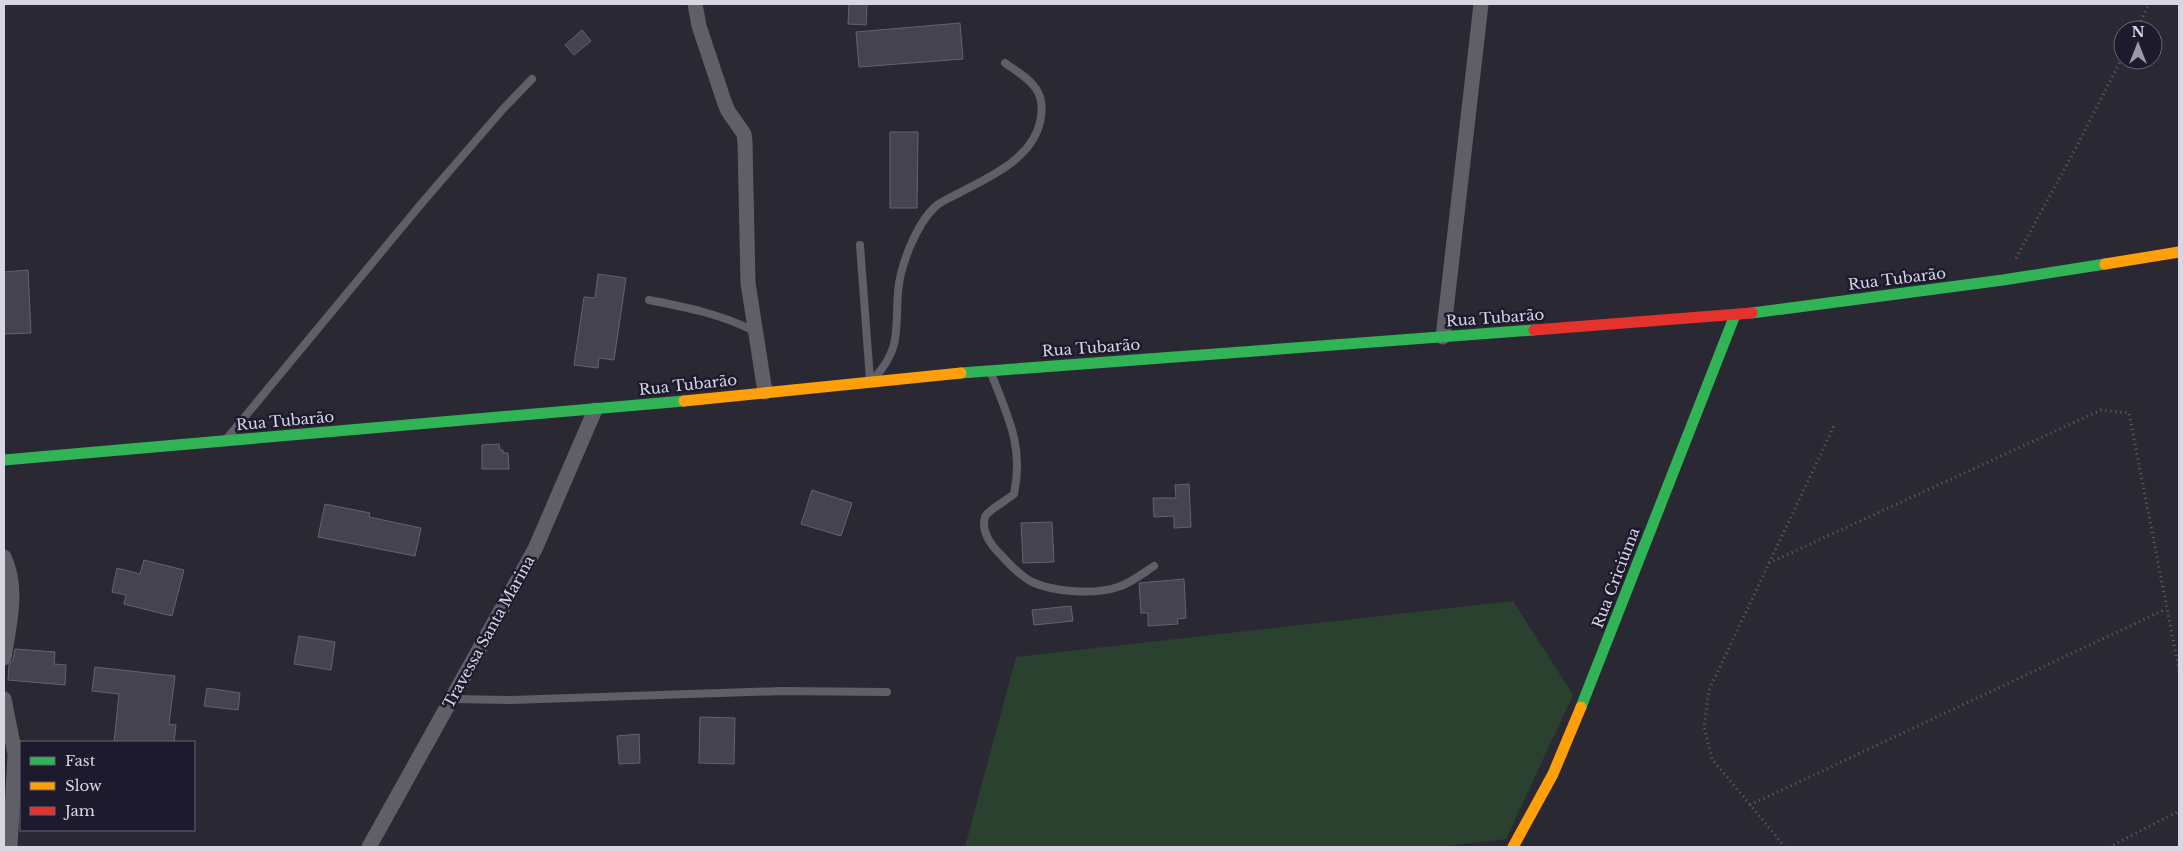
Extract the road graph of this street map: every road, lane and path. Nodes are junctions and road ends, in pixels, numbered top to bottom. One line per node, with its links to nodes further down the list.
1 (696, 4): 13 (street)
2 (1481, 4): 14 (street)
3 (2150, 4): 4 (path)
4 (2141, 20)
5 (1005, 63): 16 (lane)
6 (2116, 70): 10 (path)
7 (532, 79): 20 (lane)
8 (860, 245): 16 (lane)
9 (2179, 252): 10 (street, Rua Tubarão)
10 (2003, 280): 12 (street, Rua Tubarão)
11 (649, 300): 13 (lane)
12 (1735, 315): 14 (street, Rua Tubarão); 35 (street, Rua Criciúma)
13 (754, 331): 17 (street)
14 (1443, 337): 15 (street, Rua Tubarão)
15 (990, 371): 16 (street, Rua Tubarão); 24 (lane)
16 (870, 382): 17 (street, Rua Tubarão)
17 (764, 392): 18 (street, Rua Tubarão)
18 (595, 410): 20 (street, Rua Tubarão); 30 (street, Travessa Santa Marina)
19 (1834, 426): 23 (path)
20 (225, 441): 21 (street, Rua Tubarão)
21 (4, 460)
22 (4, 557): 26 (street)
23 (1769, 563): 25 (path); 31 (path)
24 (1154, 566)
25 (2166, 609): 27 (path); 31 (path)
26 (4, 658)
27 (2179, 670)
28 (887, 692): 30 (lane)
29 (4, 698): 33 (street)
30 (452, 699): 34 (street, Travessa Santa Marina)
31 (1750, 805): 36 (path)
32 (2179, 811): 37 (path)
33 (10, 847)
34 (370, 847)
35 (1513, 847)
36 (1784, 847)
37 (2109, 847)

